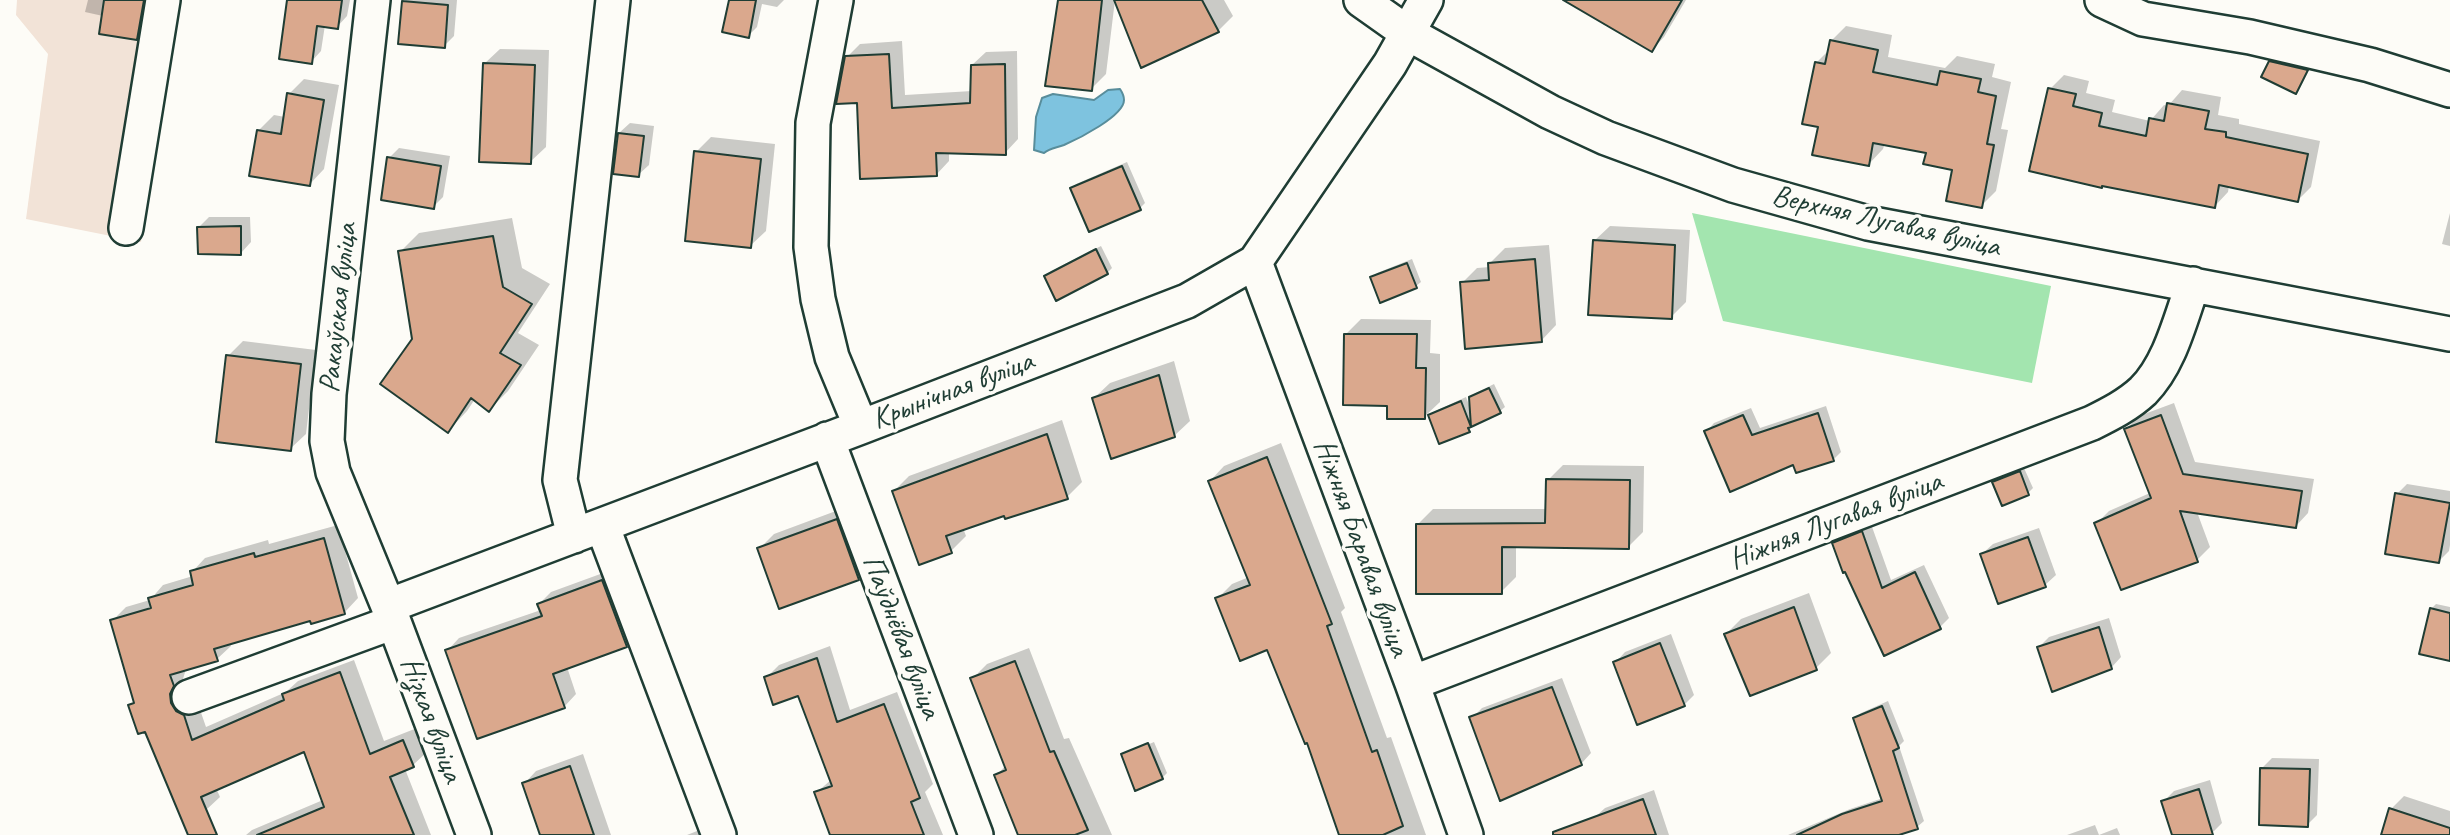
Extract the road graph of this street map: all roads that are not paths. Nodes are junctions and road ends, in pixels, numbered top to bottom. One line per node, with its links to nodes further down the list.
1 (163, 0): 10 (street)
2 (373, 0): 17 (street, Ракаўская вуліца)
3 (613, 0): 16 (street)
4 (836, 0): 14 (street)
5 (1361, 0): 8 (street, Верхняя Лугавая вуліца)
6 (1426, 0): 8 (street, Крынічная вуліца)
7 (2102, 0): 9 (street)
8 (1409, 34): 11 (street, Крынічная вуліца); 12 (street, Верхняя Лугавая вуліца)
9 (2450, 90)
10 (126, 228)
11 (1255, 262): 14 (street, Крынічная вуліца); 18 (street, Ніжняя Баравая вуліца)
12 (2193, 284): 13 (street, Верхняя Лугавая вуліца); 18 (street, Ніжняя Лугавая вуліца)
13 (2450, 334)
14 (861, 427): 15 (street, Крынічная вуліца)
15 (827, 439): 16 (street, Крынічная вуліца); 22 (street, Паўднёвая вуліца)
16 (588, 530): 17 (street, Крынічная вуліца); 21 (street)
17 (391, 614): 19 (street, Крынічная вуліца); 20 (street, Нізкая вуліца)
18 (1412, 683): 23 (street, Ніжняя Баравая вуліца)
19 (189, 697)
20 (474, 835)
21 (719, 835)
22 (976, 835)
23 (1466, 835)

